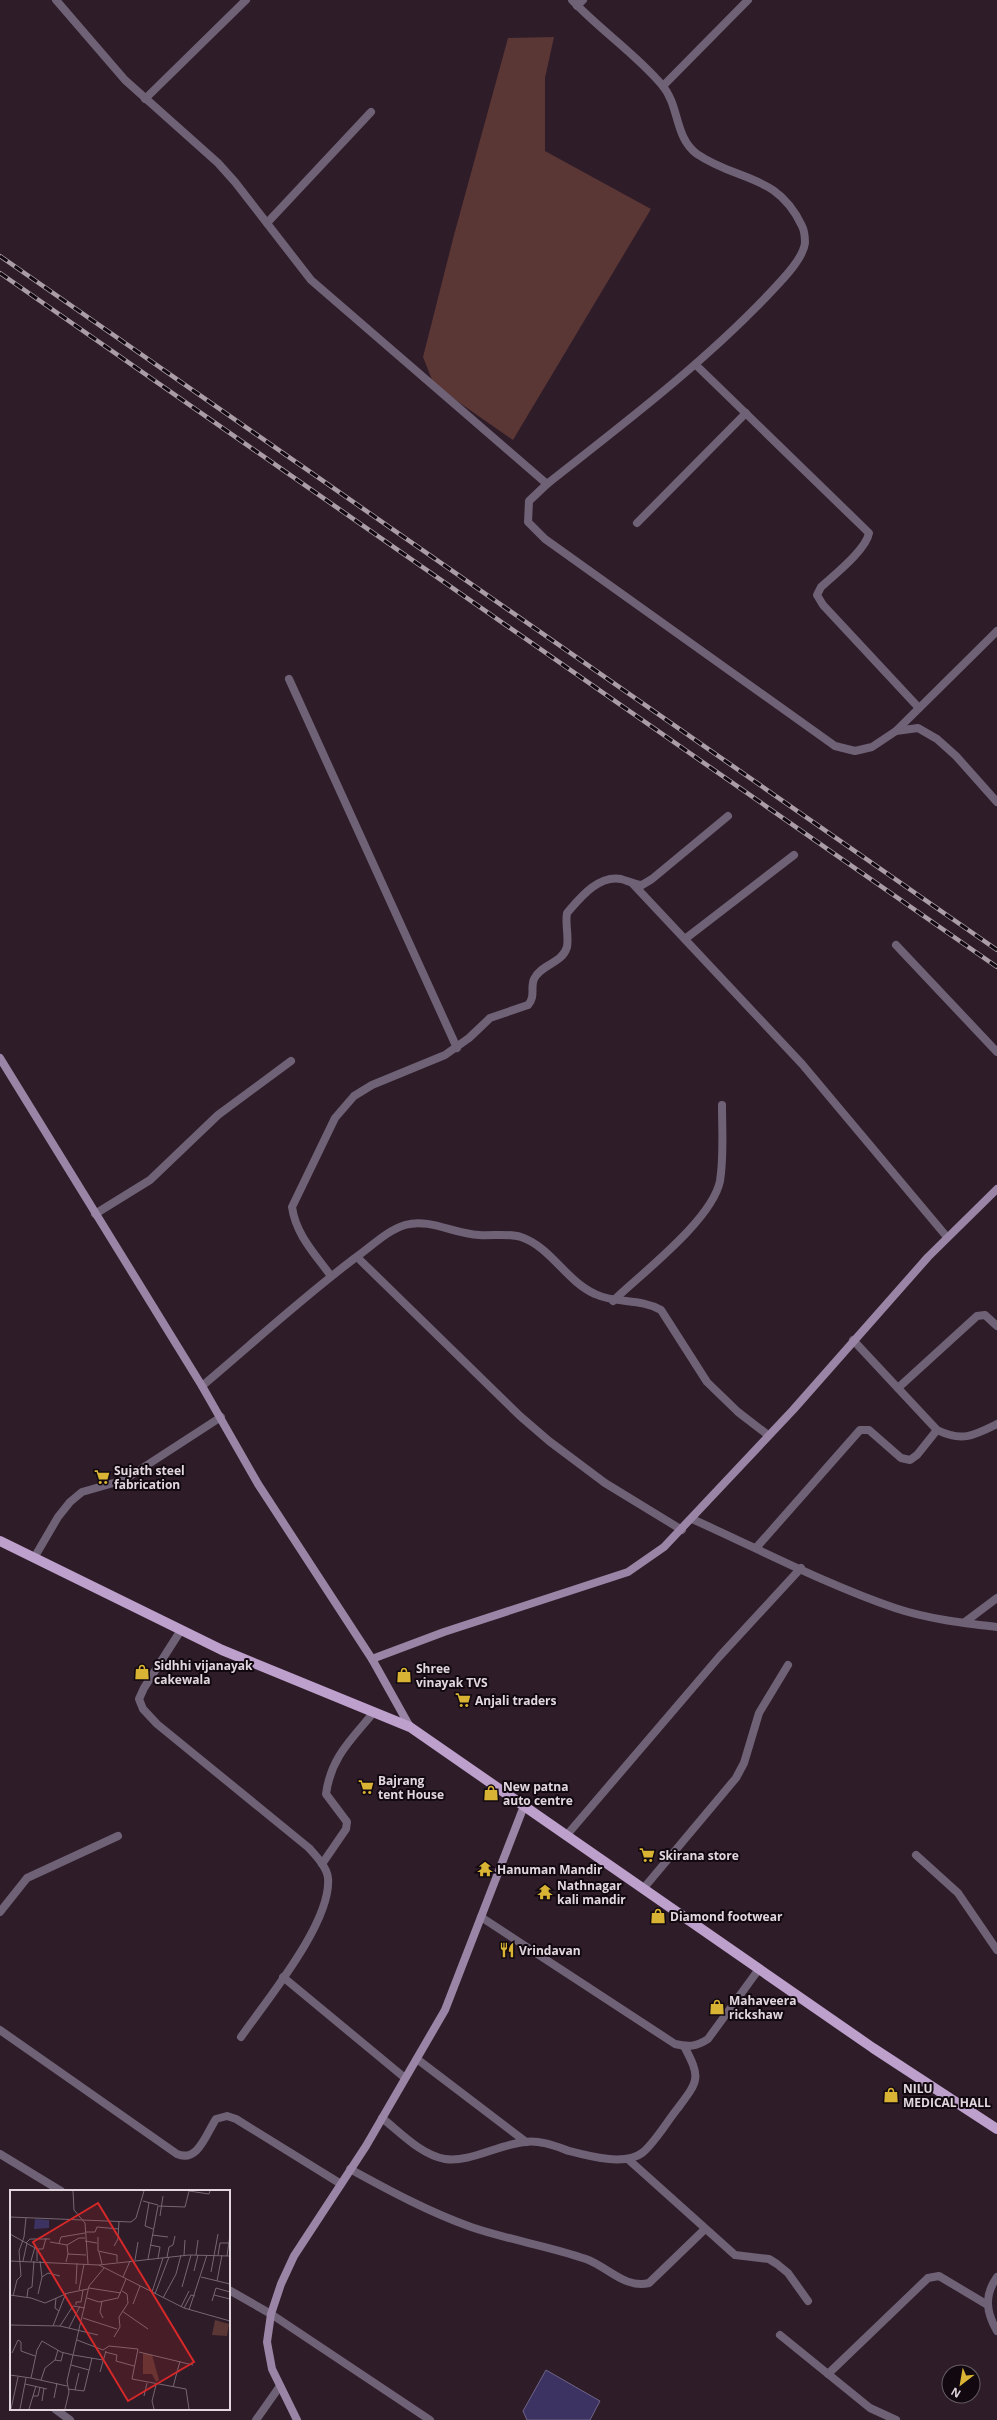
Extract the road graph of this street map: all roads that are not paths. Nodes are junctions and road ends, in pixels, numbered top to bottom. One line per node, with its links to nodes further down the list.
1 (56, 0): 6 (street)
2 (246, 0): 6 (street)
3 (748, 0): 5 (street)
4 (578, 2): 5 (street)
5 (663, 86): 9 (street)
6 (144, 99): 8 (street)
7 (371, 112): 8 (street)
8 (267, 223): 11 (street)
9 (696, 365): 10 (street); 11 (street)
10 (746, 413): 12 (street); 15 (street)
11 (547, 484): 16 (street)
12 (637, 523)
13 (997, 631): 15 (street)
14 (289, 679): 23 (street)
15 (919, 708): 16 (street)
16 (896, 731): 17 (street)
17 (997, 802)
18 (728, 816): 20 (street)
19 (794, 855): 21 (street)
20 (633, 884): 21 (street); 23 (street)
21 (685, 940): 30 (street)
22 (896, 945): 24 (street)
23 (457, 1048): 32 (street)
24 (997, 1052)
25 (292, 1061): 29 (street)
26 (1, 1063): 29 (street)
27 (722, 1105): 33 (street)
28 (997, 1189): 30 (street)
29 (96, 1214): 36 (street)
30 (947, 1237): 35 (street)
31 (357, 1257): 32 (street); 33 (street); 43 (street)
32 (331, 1276): 36 (street)
33 (613, 1301): 41 (street)
34 (997, 1326): 37 (street)
35 (853, 1340): 37 (street); 41 (street)
36 (202, 1386): 38 (street)
37 (898, 1388): 40 (street)
38 (221, 1417): 46 (street); 52 (street)
39 (997, 1424): 40 (street)
40 (937, 1430): 45 (street)
41 (768, 1435): 42 (street)
42 (692, 1519): 43 (street); 45 (street)
43 (682, 1530): 52 (street)
44 (0, 1541): 46 (main road)
45 (756, 1548): 47 (street)
46 (34, 1558): 51 (main road)
47 (801, 1568): 49 (street); 58 (street)
48 (997, 1598): 49 (street)
49 (965, 1622): 50 (street)
50 (997, 1627)
51 (181, 1630): 54 (main road); 60 (street)
52 (372, 1660): 55 (street)
53 (788, 1665): 61 (street)
54 (374, 1712): 55 (main road); 60 (street)
55 (410, 1727): 56 (main road)
56 (524, 1806): 58 (main road); 63 (street)
57 (118, 1836): 62 (street)
58 (566, 1836): 61 (main road)
59 (916, 1855): 64 (street)
60 (322, 1864): 66 (street)
61 (643, 1889): 65 (main road)
62 (0, 1912)
63 (481, 1917): 69 (street); 70 (street)
64 (997, 1950)
65 (759, 1969): 69 (street); 73 (main road)
66 (283, 1977): 68 (street); 71 (street)
67 (0, 2030): 78 (street)
68 (241, 2037)
69 (684, 2046): 76 (street)
70 (417, 2059): 71 (street); 74 (street)
71 (405, 2078): 72 (street)
72 (382, 2118): 74 (street); 77 (street)
73 (997, 2130)
74 (526, 2142): 76 (street)
75 (0, 2154): 79 (street)
76 (629, 2160): 80 (street)
77 (350, 2169): 78 (street); 80 (street)
78 (341, 2184): 85 (street)
79 (59, 2190)
80 (705, 2229): 83 (street)
81 (997, 2277): 84 (street)
82 (230, 2291): 85 (street)
83 (808, 2301)
84 (986, 2304): 86 (street); 88 (street)
85 (271, 2314): 89 (street); 94 (street)
86 (997, 2331)
87 (780, 2335): 88 (street)
88 (828, 2374): 95 (street)
89 (280, 2386): 92 (street); 93 (street)
90 (56, 2410): 91 (street)
91 (70, 2420)
92 (256, 2420)
93 (297, 2420)
94 (430, 2420)
95 (896, 2420)

